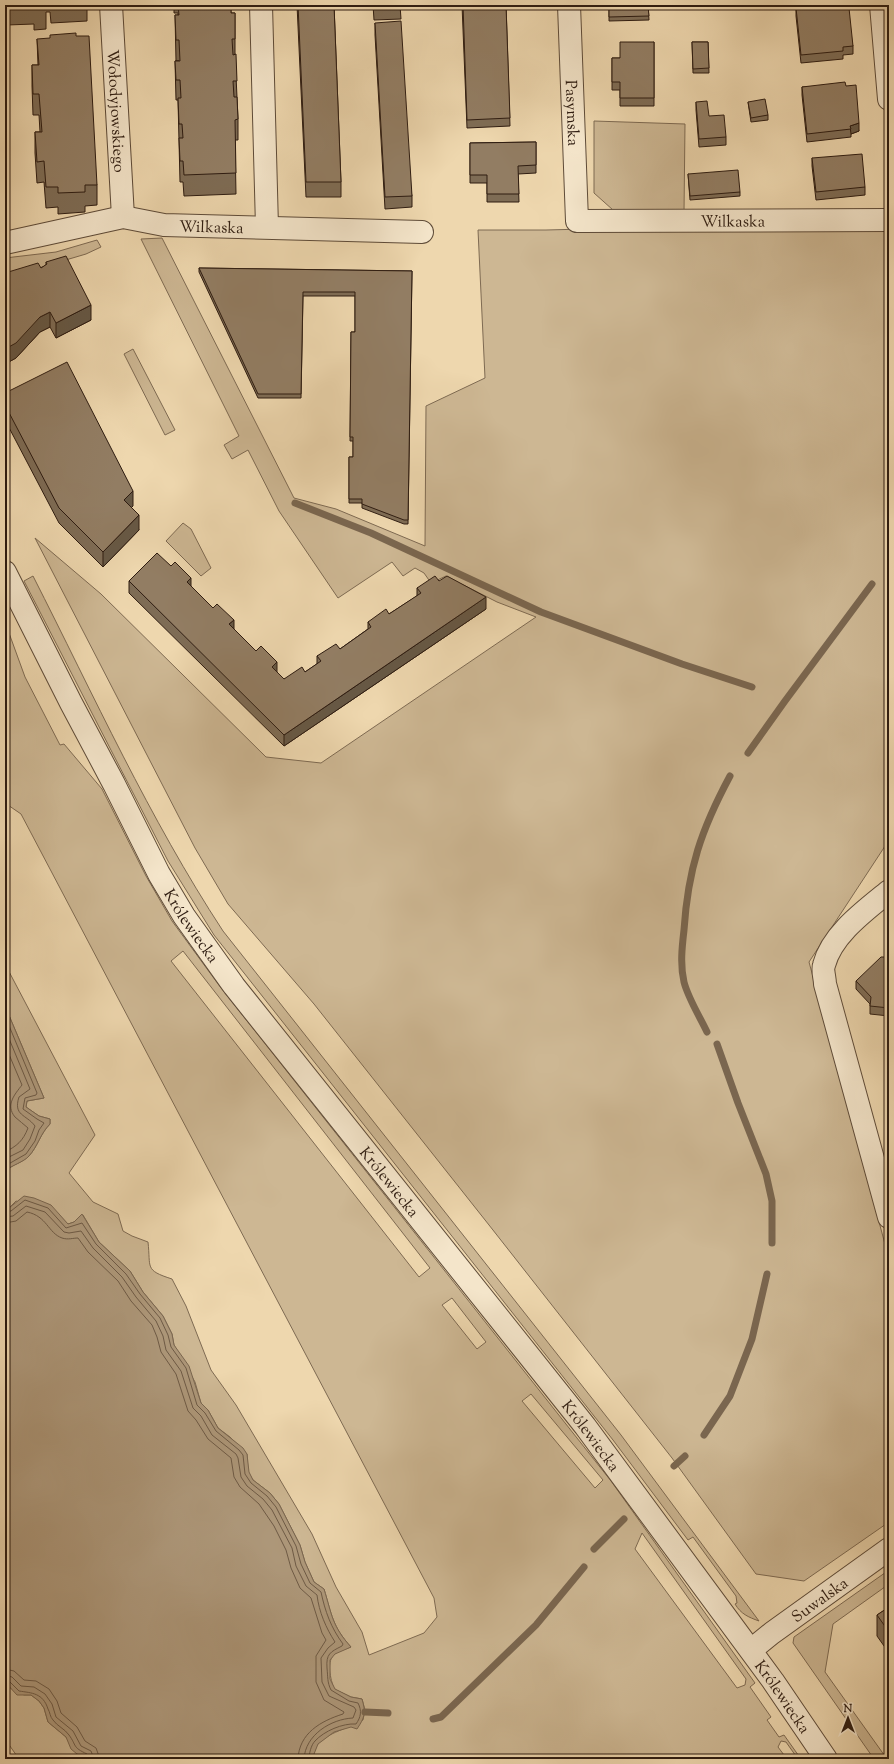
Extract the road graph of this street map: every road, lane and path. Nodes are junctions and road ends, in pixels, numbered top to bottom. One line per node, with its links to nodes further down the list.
1 (111, 5): 6 (street, Wołodyjowskiego)
2 (261, 5): 9 (street)
3 (568, 5): 8 (street, Pasymska)
4 (881, 5): 5 (street)
5 (889, 99)
6 (123, 217): 9 (street, Wilkaska); 11 (street, Wilkaska)
7 (889, 220): 8 (street, Wilkaska)
8 (577, 221)
9 (267, 227): 10 (street, Wilkaska)
10 (422, 232)
11 (5, 243)
12 (5, 572): 16 (street, Królewiecka)
13 (889, 890): 14 (street)
14 (889, 1217)
15 (889, 1549): 16 (street, Suwalska)
16 (751, 1650): 17 (street, Królewiecka)
17 (826, 1759)

